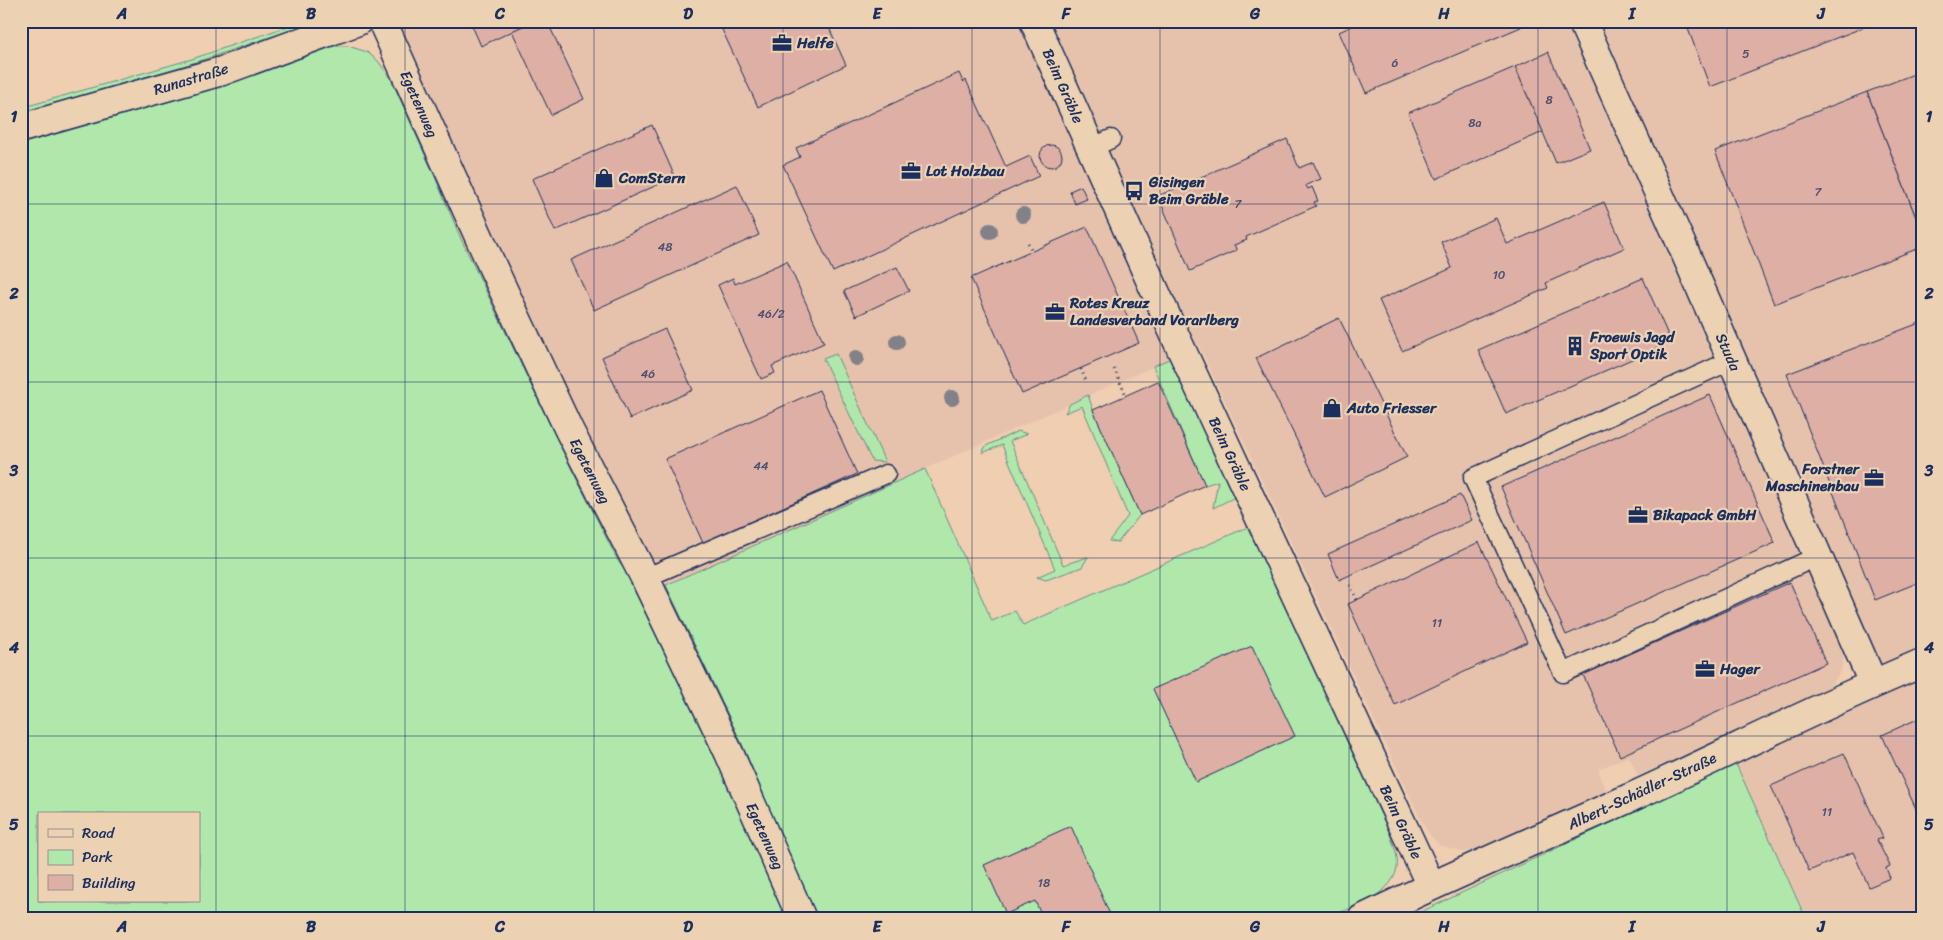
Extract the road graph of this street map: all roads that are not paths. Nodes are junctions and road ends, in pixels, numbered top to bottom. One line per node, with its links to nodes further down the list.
1 (358, 21): 5 (street, Runastraße)
2 (382, 21): 9 (street, Egetenweg)
3 (1034, 21): 12 (street, Beim Gräble)
4 (1584, 22): 6 (street, Studa)
5 (21, 128)
6 (1732, 360): 8 (street, Studa); 8 (lane)
7 (886, 474): 9 (lane)
8 (1818, 556): 11 (street, Studa)
9 (645, 578): 13 (street, Egetenweg)
10 (1922, 663): 11 (street, Albert-Schädler-Straße)
11 (1873, 683): 12 (street, Albert-Schädler-Straße)
12 (1431, 886): 14 (street, Albert-Schädler-Straße)
13 (802, 919)
14 (1362, 919)

